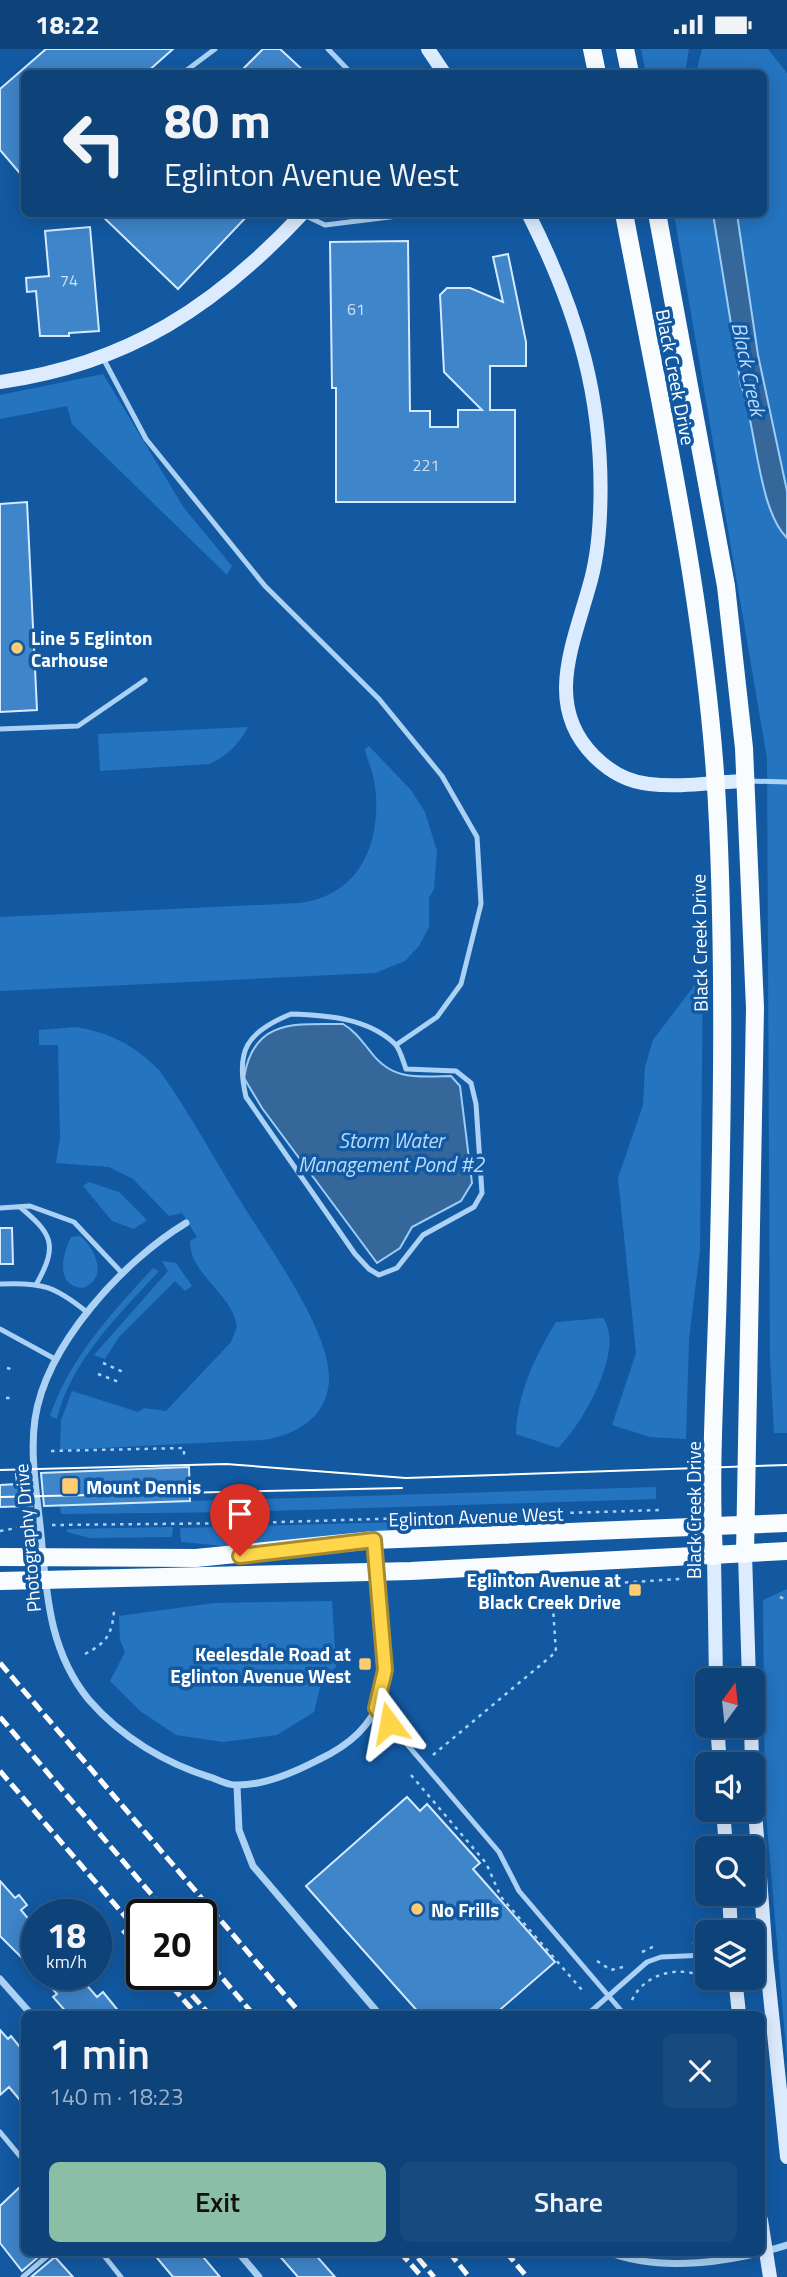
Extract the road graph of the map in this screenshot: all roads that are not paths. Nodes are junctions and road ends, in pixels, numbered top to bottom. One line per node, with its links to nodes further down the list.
1 (215, 49): 6 (lane)
2 (328, 49): 7 (lane)
3 (428, 49): 8 (street)
4 (592, 49): 9 (main road)
5 (625, 49): 10 (main road)
6 (187, 70)
7 (348, 70)
8 (440, 70)
9 (596, 70)
10 (629, 70)
11 (299, 217): 17 (street)
12 (308, 217): 13 (lane)
13 (390, 217)
14 (529, 217): 22 (street)
15 (625, 217): 22 (main road, Black Creek Drive)
16 (658, 217): 21 (main road, Black Creek Drive)
17 (103, 358): 18 (street); 24 (lane)
18 (0, 382)
19 (145, 680): 20 (lane)
20 (0, 729)
21 (745, 781): 22 (street); 23 (lane); 35 (main road, Black Creek Drive)
22 (715, 782): 36 (main road, Black Creek Drive)
23 (787, 782)
24 (396, 1045): 24 (lane)
25 (0, 1207): 26 (lane)
26 (20, 1207): 28 (lane); 29 (lane)
27 (186, 1223): 28 (street, Photography Drive)
28 (123, 1274): 31 (street, Photography Drive)
29 (37, 1283): 30 (lane); 31 (lane)
30 (0, 1284)
31 (88, 1313): 33 (street, Photography Drive)
32 (0, 1329): 33 (lane)
33 (55, 1359): 47 (street, Photography Drive)
34 (787, 1523): 35 (main road, Eglinton Avenue West)
35 (745, 1525): 36 (main road, Eglinton Avenue West); 39 (main road, Black Creek Drive)
36 (712, 1527): 37 (main road, Eglinton Avenue West); 40 (main road, Black Creek Drive)
37 (374, 1540): 41 (main road, Eglinton Avenue West); 42 (street)
38 (787, 1551): 39 (main road)
39 (745, 1554): 40 (main road); 45 (street, Black Creek Drive)
40 (714, 1556): 42 (main road); 44 (street, Black Creek Drive)
41 (0, 1557)
42 (377, 1573): 43 (main road); 46 (street)
43 (0, 1581)
44 (716, 1668)
45 (749, 1668)
46 (376, 1708): 47 (street); 52 (lane)
47 (237, 1786): 54 (street)
48 (756, 1822): 60 (street)
49 (695, 1956): 52 (lane)
50 (0, 1979): 53 (street)
51 (736, 1990): 57 (street)
52 (608, 1996): 55 (lane); 56 (lane)
53 (28, 2011)
54 (376, 2011)
55 (591, 2011)
56 (621, 2011)
57 (739, 2011)
58 (0, 2132): 59 (lane)
59 (21, 2157)
60 (787, 2157)
61 (787, 2245): 62 (street)
62 (765, 2252): 71 (street)
63 (47, 2256): 68 (lane)
64 (104, 2256): 69 (lane)
65 (241, 2256): 70 (street)
66 (623, 2256): 67 (street)
67 (728, 2256)
68 (23, 2277)
69 (121, 2277)
70 (259, 2277)
71 (770, 2277)

